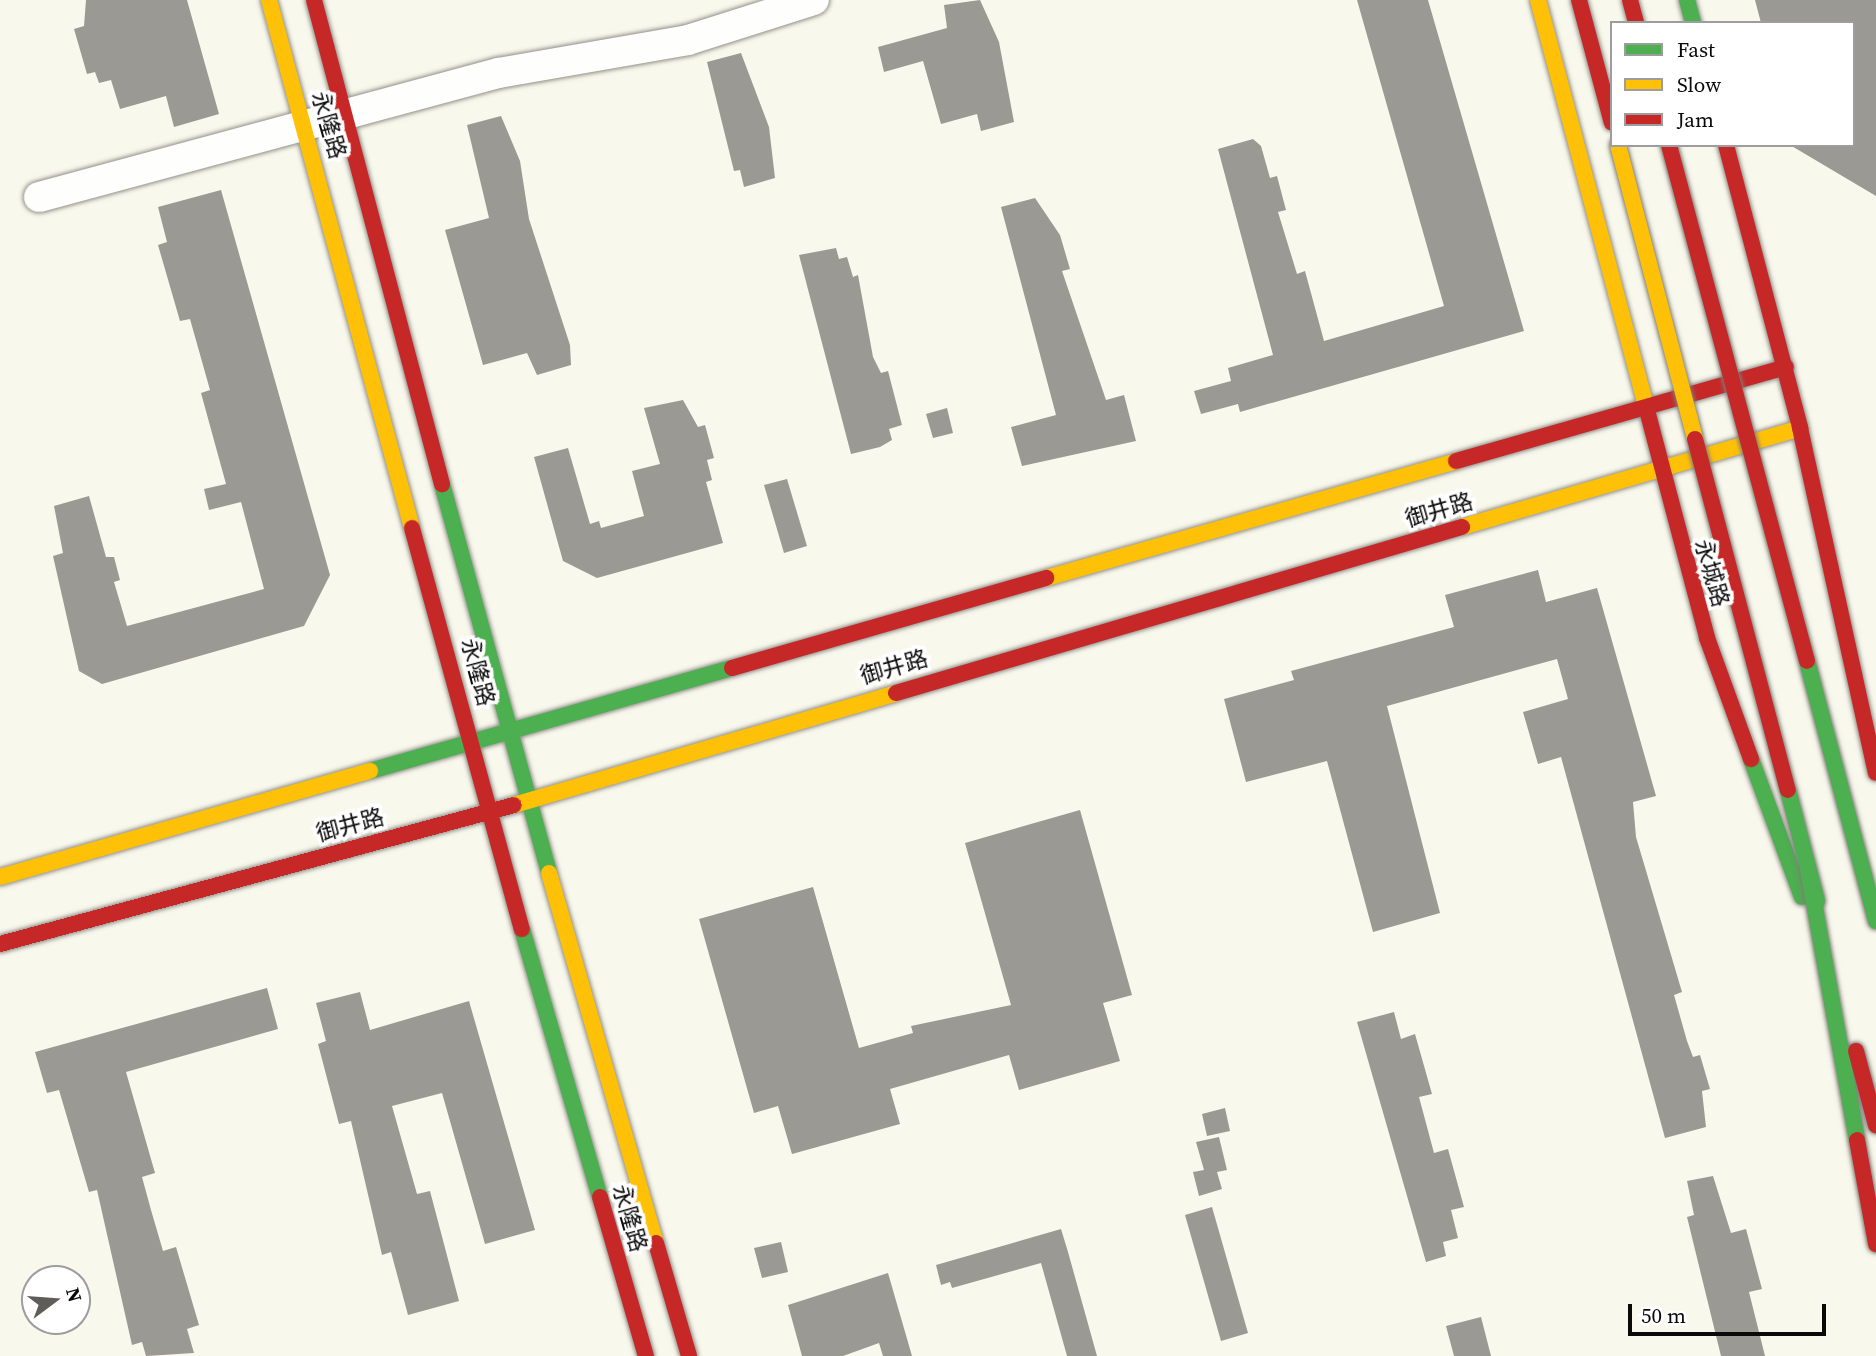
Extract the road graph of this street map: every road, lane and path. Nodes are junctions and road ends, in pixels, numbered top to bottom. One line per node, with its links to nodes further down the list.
1 (269, 0): 12 (main road, 永隆路)
2 (314, 0): 10 (main road, 永隆路)
3 (814, 0): 10 (street)
4 (1538, 0): 18 (main road, 永城路)
5 (1579, 0): 11 (main road)
6 (1630, 0): 8 (main road)
7 (1687, 0): 9 (main road)
8 (1635, 21)
9 (1692, 21)
10 (347, 114): 12 (street); 21 (main road, 永隆路)
11 (1610, 116)
12 (305, 125): 16 (street); 22 (main road, 永隆路)
13 (1619, 147): 26 (main road, bridge)
14 (1670, 147): 28 (main road, bridge)
15 (1727, 147): 17 (main road)
16 (39, 197)
17 (1786, 367): 18 (main road, 御井路); 19 (main road)
18 (1646, 412): 20 (main road, 永城路); 21 (main road, 御井路)
19 (1800, 428): 20 (main road, 御井路); 23 (main road)
20 (1660, 470): 24 (main road, 御井路); 31 (main road, 永城路)
21 (508, 729): 22 (main road, 御井路); 24 (main road, 永隆路)
22 (473, 739): 25 (main road, 永隆路); 27 (main road, 御井路)
23 (1876, 773)
24 (528, 801): 25 (main road, 御井路); 34 (main road, 永隆路)
25 (488, 811): 29 (main road, 御井路); 33 (main road, 永隆路)
26 (1808, 870): 30 (main road, bridge); 32 (main road, bridge)
27 (0, 877)
28 (1876, 922)
29 (0, 944)
30 (1876, 1125)
31 (1876, 1147)
32 (1876, 1244)
33 (646, 1356)
34 (690, 1356)

